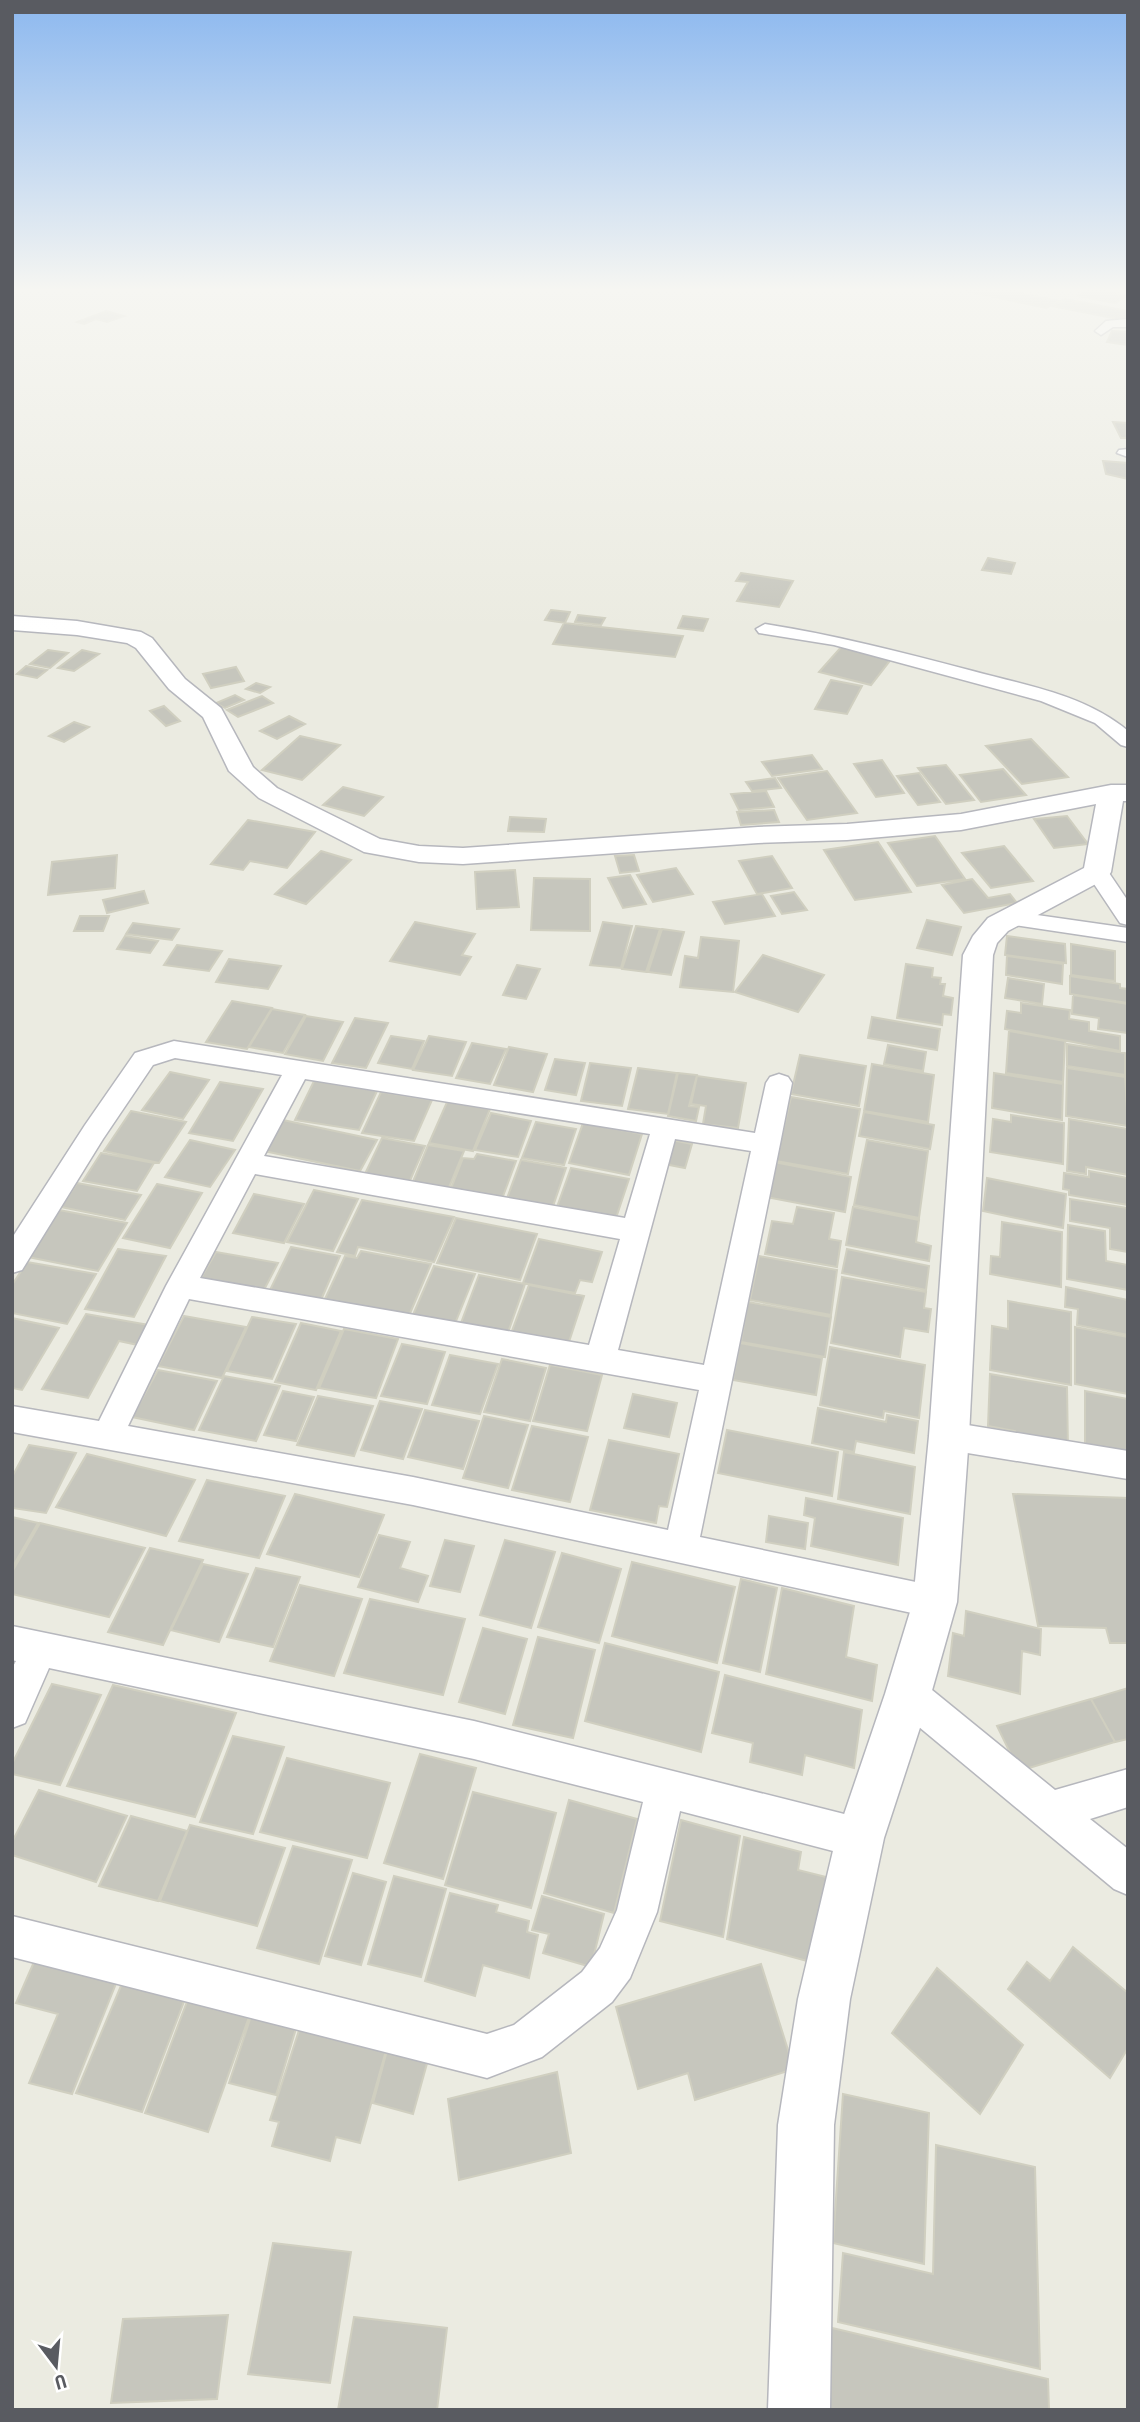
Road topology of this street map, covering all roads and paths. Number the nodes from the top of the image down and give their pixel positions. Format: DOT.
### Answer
graph roads {
  1 [pos="12,623"];
  2 [pos="765,629"];
  3 [pos="1128,741"];
  4 [pos="1119,793"];
  5 [pos="1097,872"];
  6 [pos="1009,918"];
  7 [pos="1128,918"];
  8 [pos="1128,935"];
  9 [pos="298,1068"];
  10 [pos="779,1083"];
  11 [pos="665,1127"];
  12 [pos="767,1144"];
  13 [pos="247,1163"];
  14 [pos="637,1231"];
  15 [pos="12,1262"];
  16 [pos="181,1286"];
  17 [pos="600,1360"];
  18 [pos="717,1380"];
  19 [pos="12,1419"];
  20 [pos="949,1436"];
  21 [pos="107,1437"];
  22 [pos="1128,1465"];
  23 [pos="681,1549"];
  24 [pos="936,1602"];
  25 [pos="25,1647"];
  26 [pos="908,1694"];
  27 [pos="12,1710"];
  28 [pos="666,1788"];
  29 [pos="1128,1788"];
  30 [pos="1050,1811"];
  31 [pos="860,1838"];
  32 [pos="1128,1875"];
  33 [pos="12,1936"];
  34 [pos="799,2410"];
  1 -- 4 [label="street"];
  2 -- 3 [label="street"];
  4 -- 5 [label="street"];
  5 -- 6 [label="street"];
  5 -- 7 [label="street"];
  6 -- 8 [label="street"];
  6 -- 20 [label="street"];
  9 -- 11 [label="street"];
  9 -- 13 [label="street"];
  9 -- 15 [label="street"];
  10 -- 12 [label="street"];
  11 -- 12 [label="street"];
  11 -- 14 [label="street"];
  12 -- 18 [label="street"];
  13 -- 14 [label="street"];
  13 -- 16 [label="street"];
  14 -- 17 [label="street"];
  16 -- 17 [label="street"];
  16 -- 21 [label="street"];
  17 -- 18 [label="street"];
  18 -- 23 [label="street"];
  19 -- 21 [label="street"];
  20 -- 22 [label="street"];
  20 -- 24 [label="street"];
  21 -- 23 [label="street"];
  23 -- 24 [label="street"];
  24 -- 26 [label="street"];
  25 -- 27 [label="street"];
  25 -- 28 [label="street"];
  26 -- 30 [label="street"];
  26 -- 31 [label="street"];
  28 -- 31 [label="street"];
  28 -- 33 [label="street"];
  29 -- 30 [label="street"];
  30 -- 32 [label="street"];
  31 -- 34 [label="street"];
}
